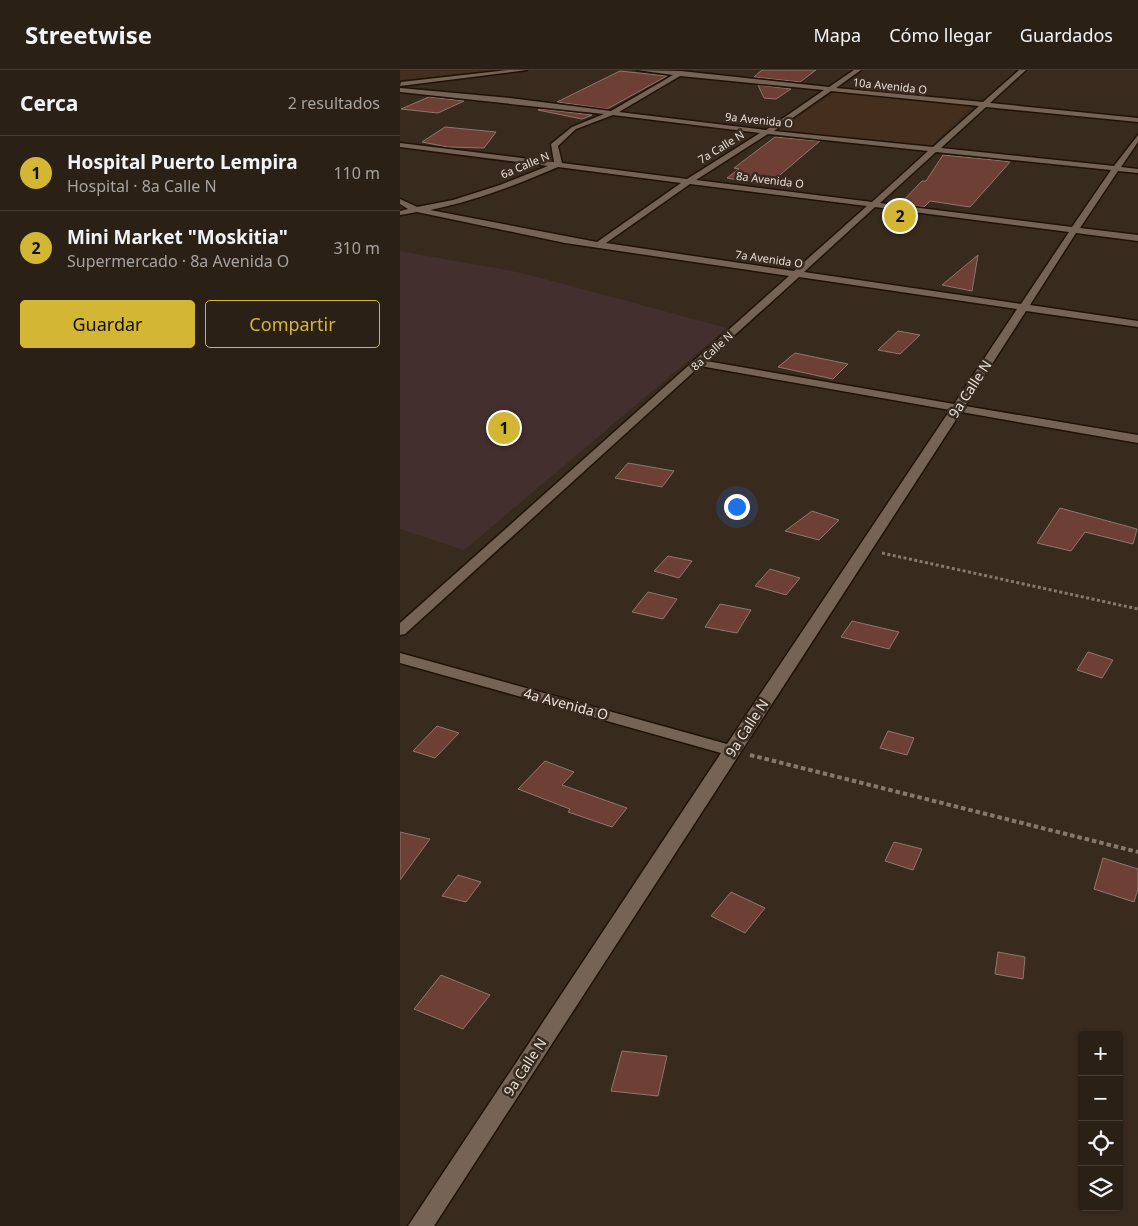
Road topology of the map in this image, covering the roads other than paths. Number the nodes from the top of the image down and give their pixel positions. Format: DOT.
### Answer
graph roads {
  1 [pos="524,70"];
  2 [pos="640,70"];
  3 [pos="687,70"];
  4 [pos="858,70"];
  5 [pos="1022,70"];
  6 [pos="680,74"];
  7 [pos="400,84"];
  8 [pos="400,90"];
  9 [pos="831,90"];
  10 [pos="982,105"];
  11 [pos="610,114"];
  12 [pos="1138,120"];
  13 [pos="767,132"];
  14 [pos="1138,137"];
  15 [pos="400,145"];
  16 [pos="935,149"];
  17 [pos="558,164"];
  18 [pos="1117,168"];
  19 [pos="1138,171"];
  20 [pos="689,181"];
  21 [pos="400,201"];
  22 [pos="875,204"];
  23 [pos="415,210"];
  24 [pos="400,213"];
  25 [pos="1074,230"];
  26 [pos="1138,238"];
  27 [pos="598,245"];
  28 [pos="797,275"];
  29 [pos="1023,308"];
  30 [pos="1138,324"];
  31 [pos="699,363"];
  32 [pos="958,408"];
  33 [pos="1138,439"];
  34 [pos="400,631"];
  35 [pos="400,658"];
  36 [pos="733,750"];
  37 [pos="420,1226"];
  1 -- 7 [label="street"];
  2 -- 6 [label="street, 10a Avenida O"];
  3 -- 6 [label="street, 6a Calle N"];
  4 -- 9 [label="street, 7a Calle N"];
  5 -- 10 [label="street, 8a Calle N"];
  6 -- 9 [label="street, 10a Avenida O"];
  6 -- 11 [label="street, 6a Calle N"];
  8 -- 11 [label="street, 9a Avenida O"];
  9 -- 10 [label="street, 10a Avenida O"];
  9 -- 13 [label="street, 7a Calle N"];
  10 -- 12 [label="street, 10a Avenida O"];
  10 -- 16 [label="street, 8a Calle N"];
  11 -- 13 [label="street, 9a Avenida O"];
  11 -- 17 [label="street, 6a Calle N"];
  13 -- 16 [label="street, 9a Avenida O"];
  13 -- 20 [label="street, 7a Calle N"];
  14 -- 18 [label="street"];
  15 -- 17 [label="street, 8a Avenida O"];
  16 -- 18 [label="street, 9a Avenida O"];
  16 -- 22 [label="street, 8a Calle N"];
  17 -- 20 [label="street, 8a Avenida O"];
  17 -- 23 [label="street, 6a Calle N"];
  18 -- 19 [label="street, 9a Avenida O"];
  18 -- 25 [label="street"];
  20 -- 22 [label="street, 8a Avenida O"];
  20 -- 27 [label="street, 7a Calle N"];
  21 -- 23 [label="street, 7a Avenida O"];
  22 -- 25 [label="street, 8a Avenida O"];
  22 -- 28 [label="street, 8a Calle N"];
  23 -- 24 [label="street, 6a Calle N"];
  23 -- 27 [label="street, 7a Avenida O"];
  25 -- 26 [label="street, 8a Avenida O"];
  25 -- 29 [label="street, 9a Calle N"];
  27 -- 28 [label="street, 7a Avenida O"];
  28 -- 29 [label="street, 7a Avenida O"];
  28 -- 31 [label="street, 8a Calle N"];
  29 -- 30 [label="street, 7a Avenida O"];
  29 -- 32 [label="street, 9a Calle N"];
  31 -- 32 [label="street"];
  31 -- 34 [label="street, 8a Calle N"];
  32 -- 33 [label="street"];
  32 -- 36 [label="street, 9a Calle N"];
  35 -- 36 [label="street, 4a Avenida O"];
  36 -- 37 [label="street, 9a Calle N"];
}
